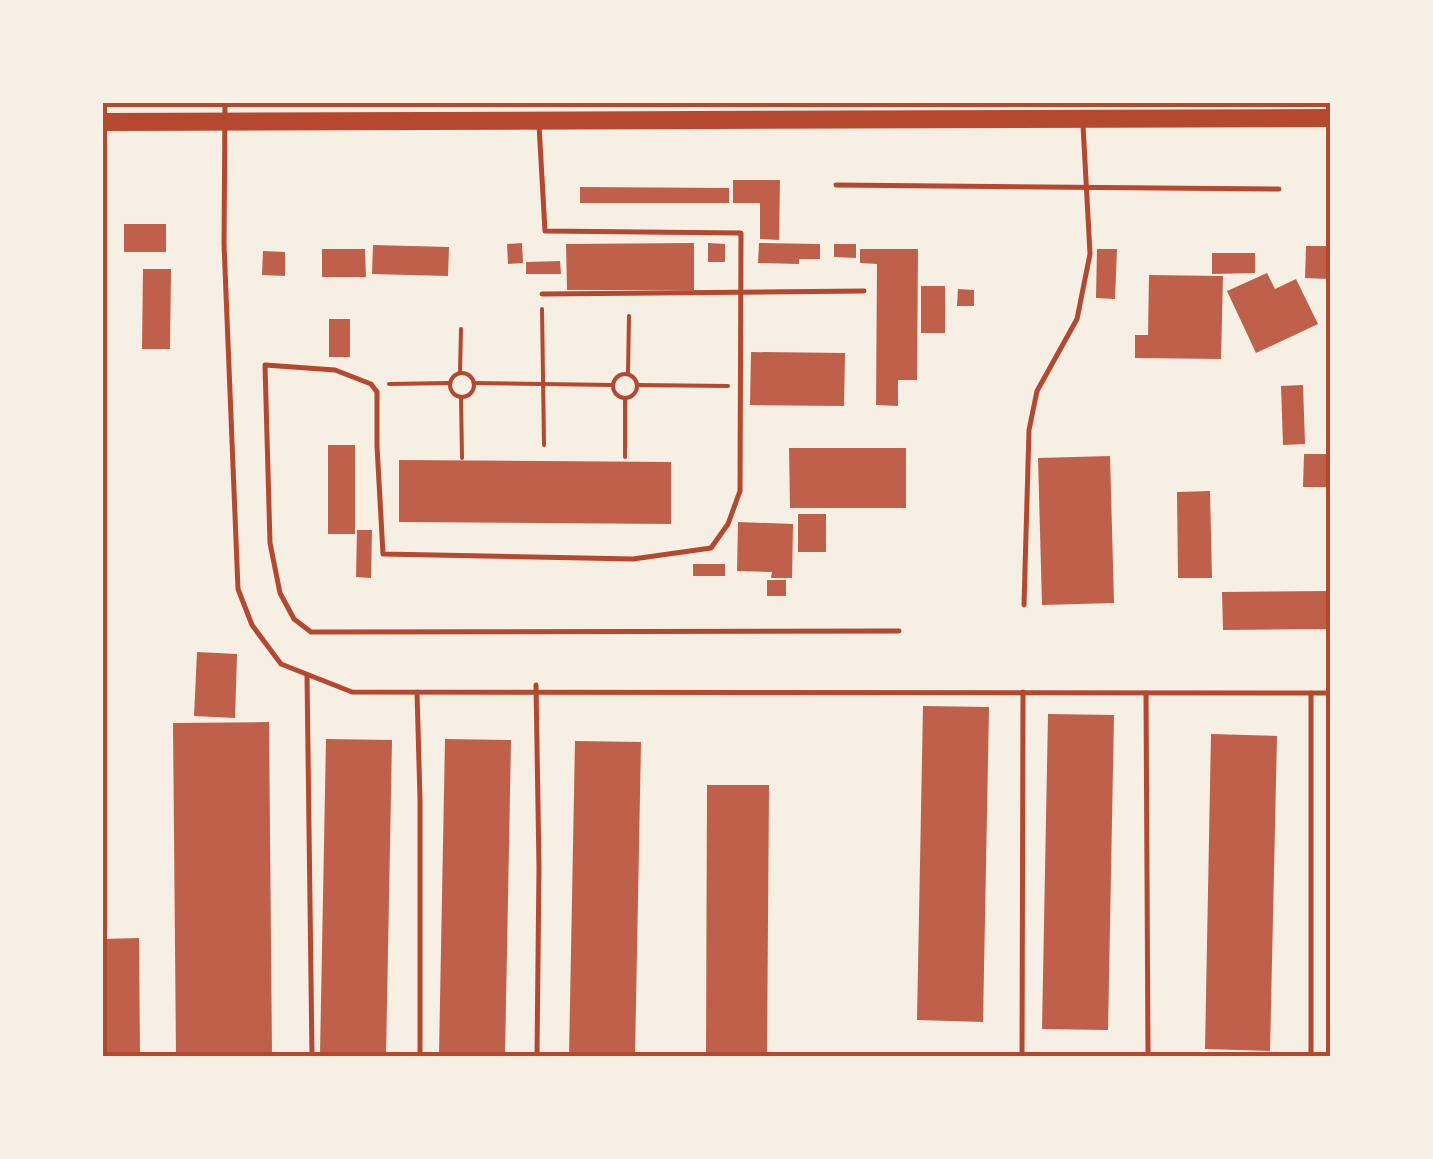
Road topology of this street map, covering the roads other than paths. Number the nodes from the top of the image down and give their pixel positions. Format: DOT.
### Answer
graph roads {
  1 [pos="225,102"];
  2 [pos="1082,111"];
  3 [pos="1330,118"];
  4 [pos="102,122"];
  5 [pos="539,122"];
  6 [pos="226,123"];
  7 [pos="836,185"];
  8 [pos="1086,187"];
  9 [pos="1279,188"];
  10 [pos="741,292"];
  11 [pos="864,292"];
  12 [pos="542,294"];
  13 [pos="1024,604"];
  14 [pos="900,632"];
  15 [pos="308,674"];
  16 [pos="536,688"];
  17 [pos="416,692"];
  18 [pos="1023,692"];
  19 [pos="1146,692"];
  20 [pos="1311,692"];
  21 [pos="1330,692"];
  22 [pos="312,1056"];
  23 [pos="420,1056"];
  24 [pos="537,1056"];
  25 [pos="1022,1056"];
  26 [pos="1148,1056"];
  27 [pos="1310,1056"];
  1 -- 6 [label="lane"];
  2 -- 3 [label="highway"];
  2 -- 5 [label="highway"];
  2 -- 8 [label="lane"];
  4 -- 6 [label="highway"];
  5 -- 6 [label="highway"];
  5 -- 10 [label="lane"];
  6 -- 15 [label="lane"];
  7 -- 8 [label="lane"];
  8 -- 9 [label="lane"];
  8 -- 13 [label="lane"];
  10 -- 11 [label="lane"];
  10 -- 12 [label="lane"];
  10 -- 14 [label="lane"];
  15 -- 17 [label="lane"];
  15 -- 22 [label="lane"];
  16 -- 17 [label="lane"];
  16 -- 18 [label="lane"];
  16 -- 24 [label="lane"];
  17 -- 23 [label="lane"];
  18 -- 19 [label="lane"];
  18 -- 25 [label="lane"];
  19 -- 20 [label="lane"];
  19 -- 26 [label="lane"];
  20 -- 21 [label="lane"];
  20 -- 27 [label="lane"];
}
